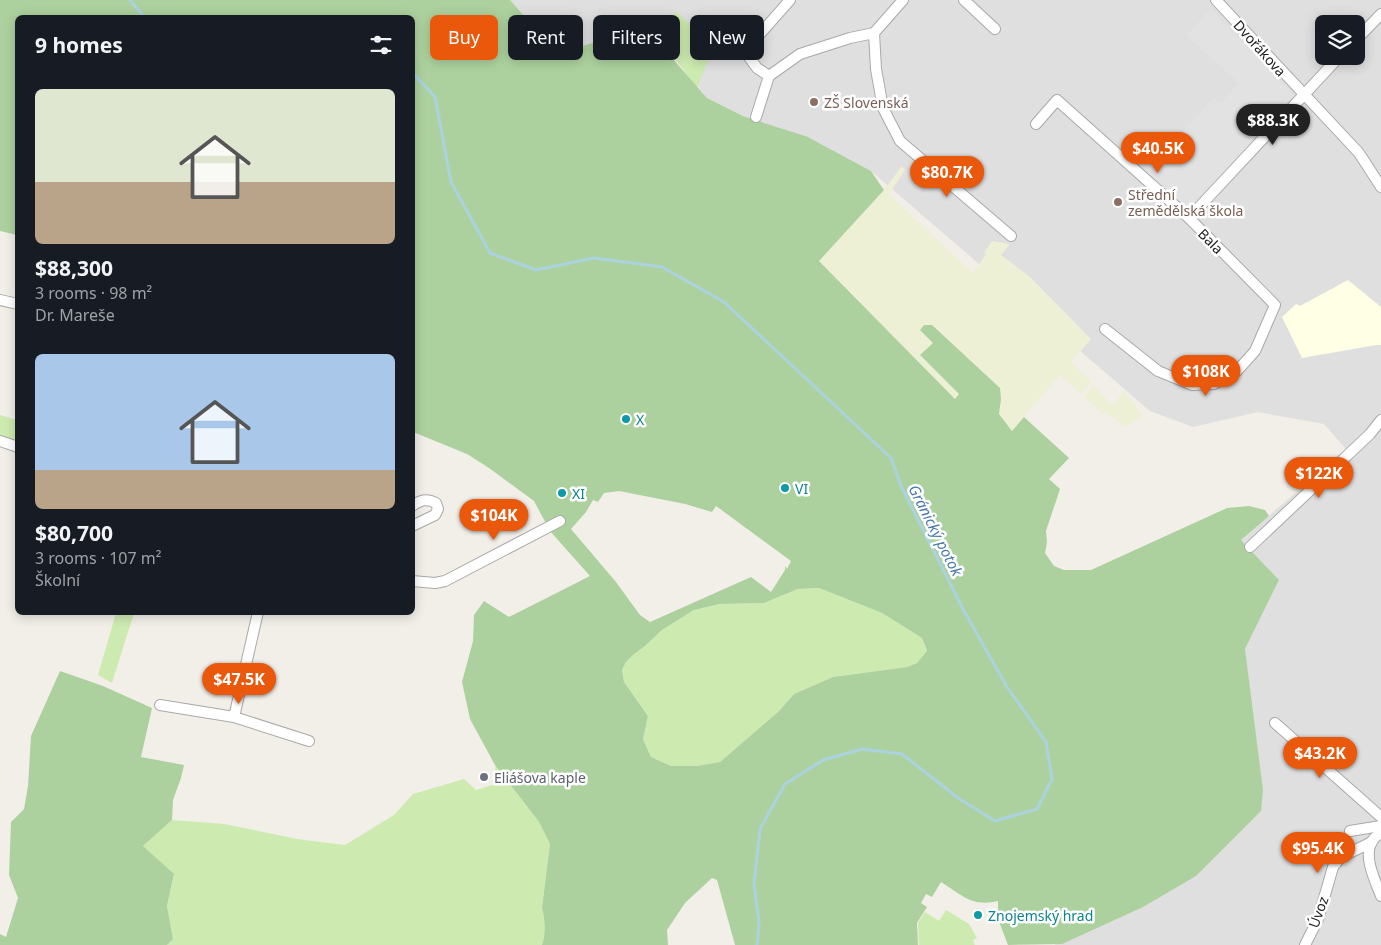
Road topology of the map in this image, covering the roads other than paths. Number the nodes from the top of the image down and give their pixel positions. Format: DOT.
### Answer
graph roads {
  1 [pos="790,0"];
  2 [pos="903,0"];
  3 [pos="964,0"];
  4 [pos="1216,0"];
  5 [pos="1381,14"];
  6 [pos="995,29"];
  7 [pos="1365,31"];
  8 [pos="874,33"];
  9 [pos="1331,65"];
  10 [pos="769,76"];
  11 [pos="1303,95"];
  12 [pos="756,117"];
  13 [pos="1036,124"];
  14 [pos="1381,187"];
  15 [pos="1189,218"];
  16 [pos="1011,236"];
  17 [pos="0,300"];
  18 [pos="15,303"];
  19 [pos="1105,329"];
  20 [pos="1381,420"];
  21 [pos="0,441"];
  22 [pos="15,447"];
  23 [pos="415,504"];
  24 [pos="560,521"];
  25 [pos="415,525"];
  26 [pos="1250,546"];
  27 [pos="415,580"];
  28 [pos="257,615"];
  29 [pos="160,705"];
  30 [pos="234,716"];
  31 [pos="1275,723"];
  32 [pos="309,741"];
  33 [pos="1381,817"];
  34 [pos="1381,826"];
  35 [pos="1350,831"];
  36 [pos="1381,833"];
  37 [pos="1372,842"];
  38 [pos="1381,896"];
  39 [pos="1304,945"];
  1 -- 10 [label="street"];
  2 -- 8 [label="street"];
  3 -- 6 [label="street"];
  4 -- 11 [label="street, Dvořákova"];
  5 -- 7 [label="street"];
  8 -- 10 [label="street"];
  8 -- 16 [label="street"];
  9 -- 11 [label="street"];
  10 -- 12 [label="street"];
  11 -- 14 [label="street, Dvořákova"];
  11 -- 15 [label="street"];
  13 -- 15 [label="street, Bala"];
  15 -- 19 [label="street, Bala"];
  17 -- 18 [label="street"];
  20 -- 26 [label="street"];
  21 -- 22 [label="street"];
  23 -- 25 [label="street"];
  24 -- 27 [label="street"];
  28 -- 30 [label="street"];
  29 -- 30 [label="street"];
  30 -- 32 [label="street"];
  31 -- 33 [label="street"];
  34 -- 35 [label="street"];
  36 -- 37 [label="street, Úvoz"];
  37 -- 38 [label="street"];
  37 -- 39 [label="street, Úvoz"];
}
